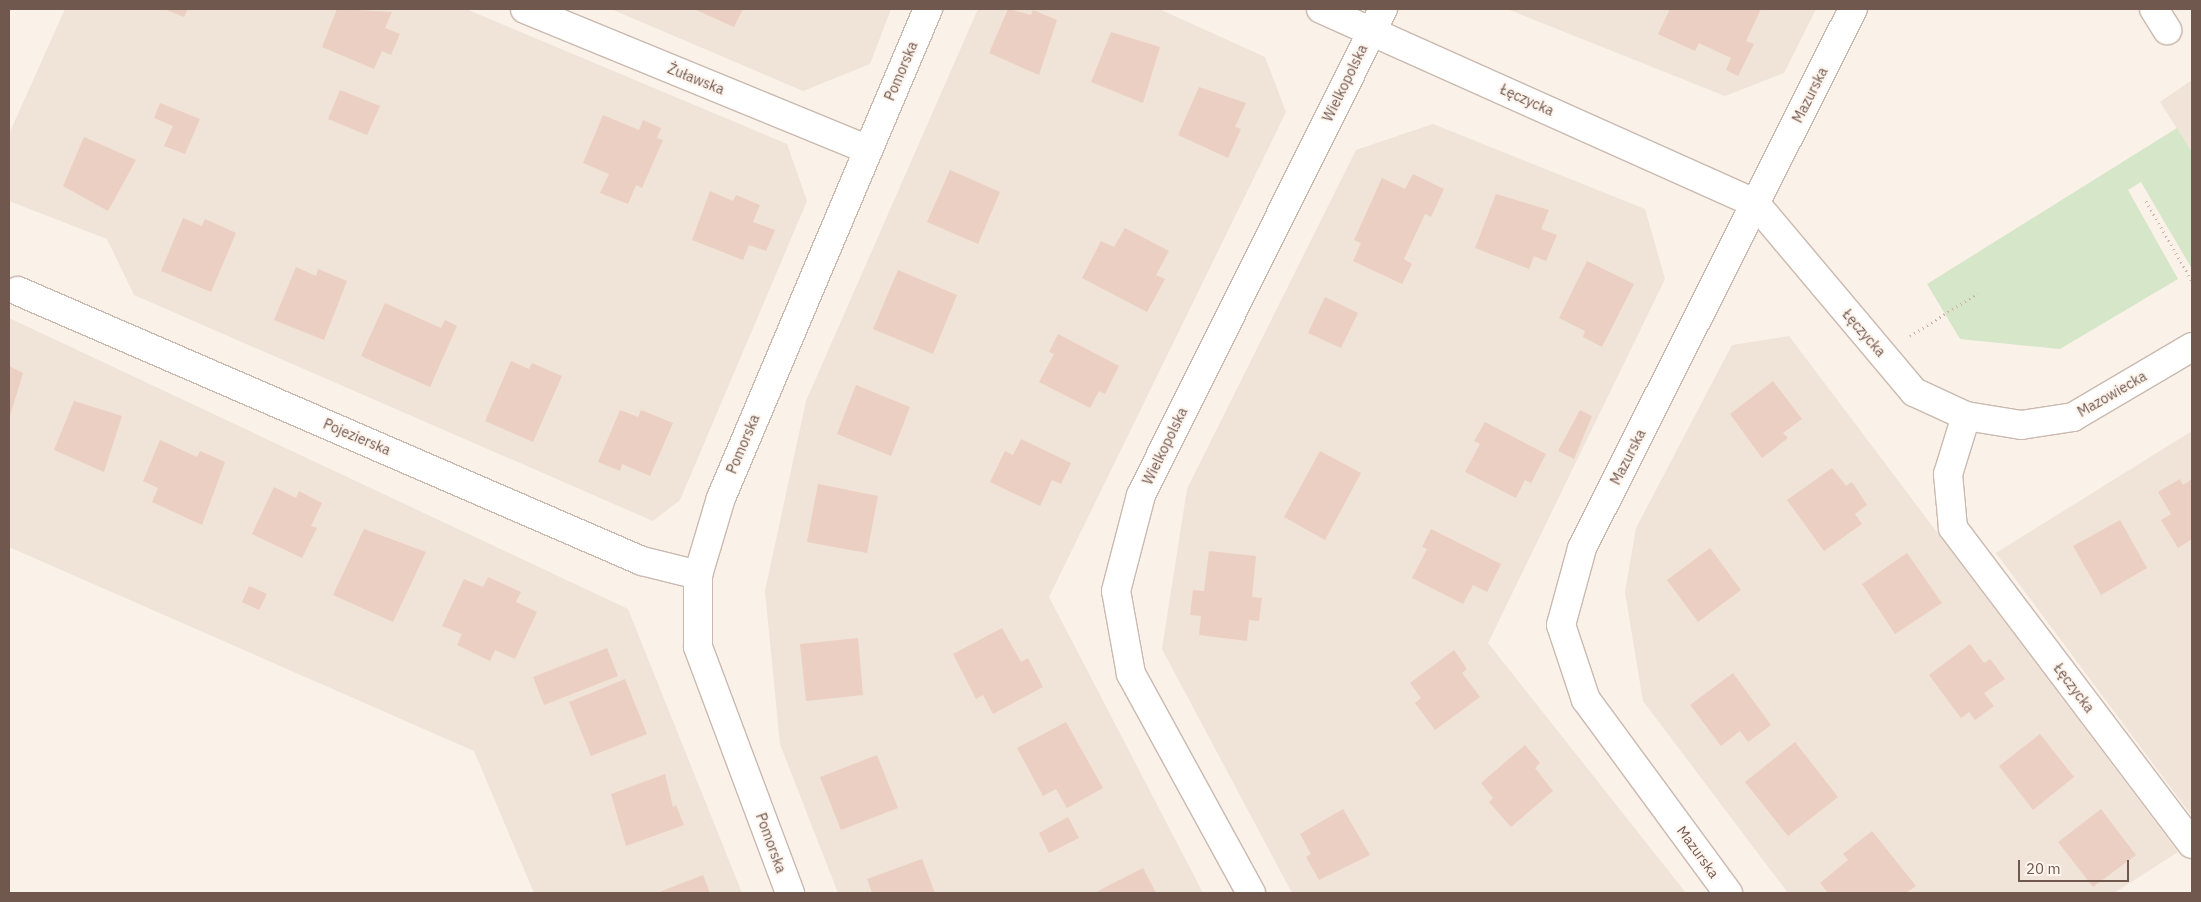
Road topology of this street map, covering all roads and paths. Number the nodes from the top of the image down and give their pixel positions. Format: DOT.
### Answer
graph roads {
  1 [pos="525,9"];
  2 [pos="928,9"];
  3 [pos="1321,9"];
  4 [pos="1853,9"];
  5 [pos="1377,19"];
  6 [pos="868,150"];
  7 [pos="1755,202"];
  8 [pos="2146,202"];
  9 [pos="2192,281"];
  10 [pos="18,291"];
  11 [pos="1978,293"];
  12 [pos="2192,347"];
  13 [pos="1882,354"];
  14 [pos="1966,416"];
  15 [pos="698,575"];
  16 [pos="2192,844"];
  17 [pos="790,893"];
  18 [pos="1251,893"];
  19 [pos="1728,893"];
  1 -- 6 [label="street, Żuławska"];
  2 -- 6 [label="street, Pomorska"];
  3 -- 5 [label="street, Łęczycka"];
  4 -- 7 [label="street, Mazurska"];
  5 -- 7 [label="street, Łęczycka"];
  5 -- 18 [label="street, Wielkopolska"];
  6 -- 15 [label="street, Pomorska"];
  7 -- 13 [label="street, Łęczycka"];
  7 -- 19 [label="street, Mazurska"];
  8 -- 9 [label="path"];
  10 -- 15 [label="street, Pojezierska"];
  11 -- 13 [label="path"];
  12 -- 14 [label="street, Mazowiecka"];
  13 -- 14 [label="street, Łęczycka"];
  14 -- 16 [label="street, Łęczycka"];
  15 -- 17 [label="street, Pomorska"];
}
